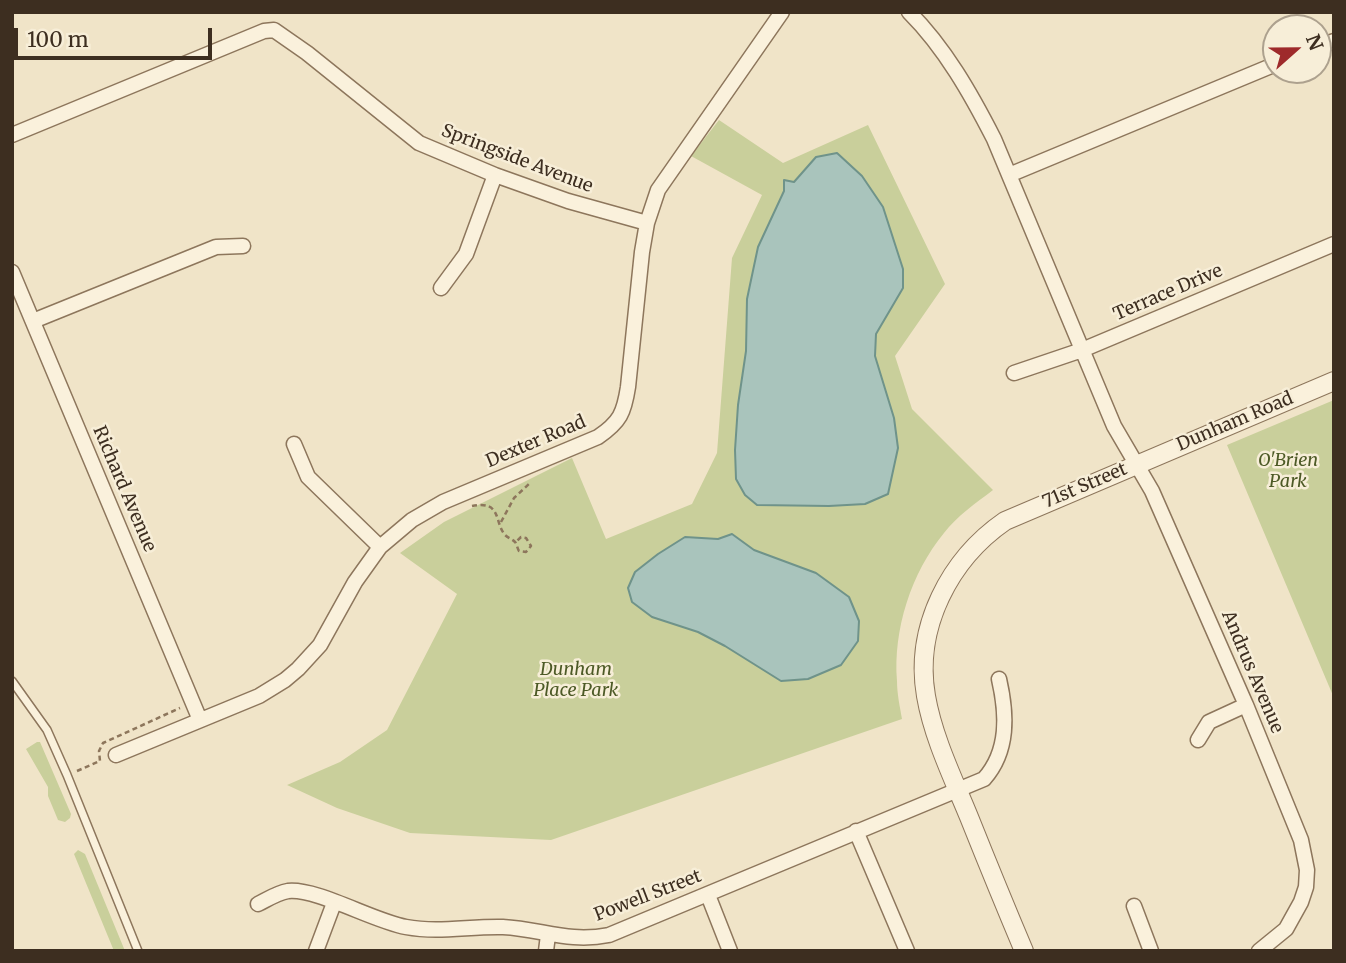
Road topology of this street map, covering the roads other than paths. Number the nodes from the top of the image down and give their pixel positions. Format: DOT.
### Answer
graph roads {
  1 [pos="782,12"];
  2 [pos="915,14"];
  3 [pos="1262,70"];
  4 [pos="12,135"];
  5 [pos="495,175"];
  6 [pos="1009,175"];
  7 [pos="647,223"];
  8 [pos="1334,244"];
  9 [pos="243,246"];
  10 [pos="12,272"];
  11 [pos="441,288"];
  12 [pos="33,321"];
  13 [pos="1082,349"];
  14 [pos="1014,373"];
  15 [pos="1334,380"];
  16 [pos="293,444"];
  17 [pos="1136,464"];
  18 [pos="380,547"];
  19 [pos="999,679"];
  20 [pos="12,681"];
  21 [pos="1246,705"];
  22 [pos="200,720"];
  23 [pos="1198,740"];
  24 [pos="116,755"];
  25 [pos="958,792"];
  26 [pos="856,831"];
  27 [pos="708,895"];
  28 [pos="334,903"];
  29 [pos="258,904"];
  30 [pos="1133,905"];
  31 [pos="548,935"];
  32 [pos="138,951"];
  33 [pos="316,951"];
  34 [pos="546,951"];
  35 [pos="730,951"];
  36 [pos="907,951"];
  37 [pos="1024,951"];
  38 [pos="1151,951"];
  39 [pos="1259,951"];
  1 -- 7 [label="street, Dexter Road"];
  2 -- 6 [label="street, 71st Street"];
  3 -- 6 [label="street"];
  4 -- 5 [label="street, Springside Avenue"];
  5 -- 7 [label="street, Springside Avenue"];
  5 -- 11 [label="street"];
  6 -- 13 [label="street, 71st Street"];
  7 -- 18 [label="street, Dexter Road"];
  8 -- 13 [label="street, Terrace Drive"];
  9 -- 12 [label="street"];
  10 -- 12 [label="street, Richard Avenue"];
  12 -- 22 [label="street, Richard Avenue"];
  13 -- 14 [label="street, Terrace Drive"];
  13 -- 17 [label="street, 71st Street"];
  15 -- 17 [label="street, Dunham Road"];
  16 -- 18 [label="street"];
  17 -- 21 [label="street, Andrus Avenue"];
  17 -- 25 [label="street, 71st Street"];
  18 -- 22 [label="street, Dexter Road"];
  19 -- 25 [label="street, Powell Street"];
  20 -- 32 [label="lane"];
  21 -- 23 [label="street"];
  21 -- 39 [label="street, Andrus Avenue"];
  22 -- 24 [label="street, Dexter Road"];
  25 -- 26 [label="street, Powell Street"];
  25 -- 37 [label="street, 71st Street"];
  26 -- 27 [label="street, Powell Street"];
  26 -- 36 [label="street"];
  27 -- 31 [label="street, Powell Street"];
  27 -- 35 [label="street"];
  28 -- 29 [label="street, Powell Street"];
  28 -- 31 [label="street, Powell Street"];
  28 -- 33 [label="street"];
  30 -- 38 [label="street"];
  31 -- 34 [label="street"];
}
